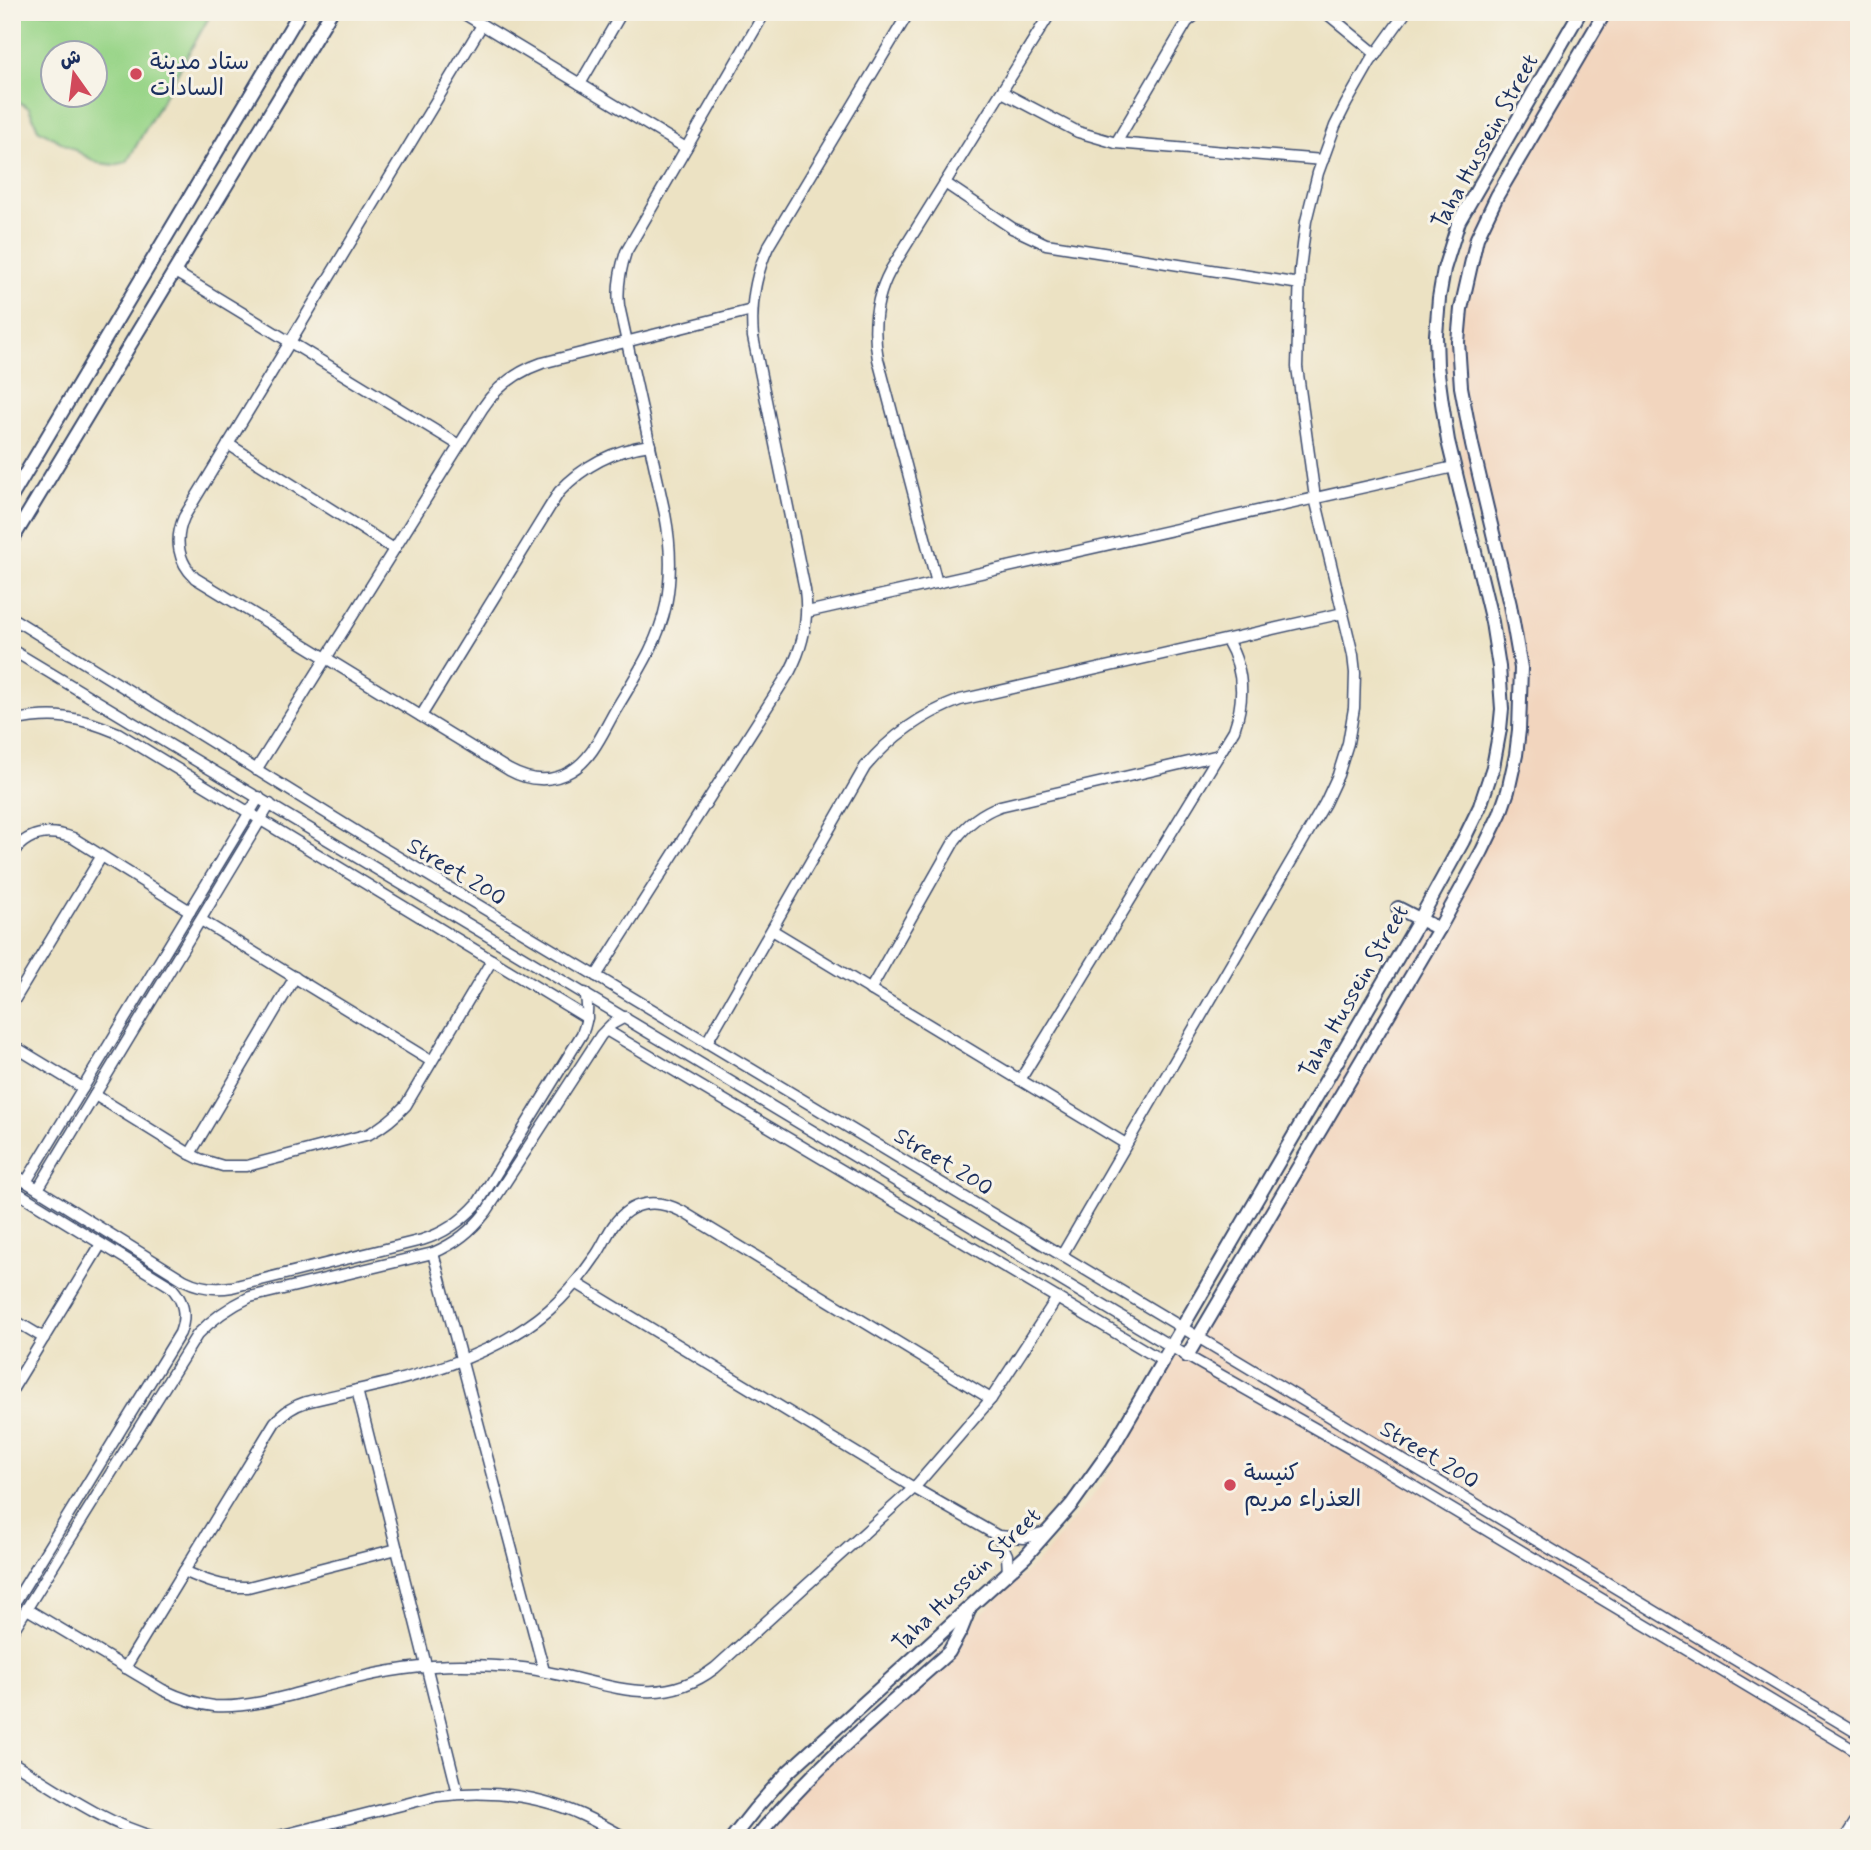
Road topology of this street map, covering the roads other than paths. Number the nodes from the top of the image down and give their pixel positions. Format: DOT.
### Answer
graph roads {
  1 [pos="300,12"];
  2 [pos="331,12"];
  3 [pos="461,12"];
  4 [pos="622,12"];
  5 [pos="765,12"];
  6 [pos="909,12"];
  7 [pos="1051,12"];
  8 [pos="1199,12"];
  9 [pos="1325,12"];
  10 [pos="1406,12"];
  11 [pos="1580,12"];
  12 [pos="1605,12"];
  13 [pos="482,25"];
  14 [pos="1376,54"];
  15 [pos="580,84"];
  16 [pos="1002,92"];
  17 [pos="1116,143"];
  18 [pos="686,148"];
  19 [pos="1323,160"];
  20 [pos="945,183"];
  21 [pos="175,272"];
  22 [pos="1300,284"];
  23 [pos="752,310"];
  24 [pos="290,342"];
  25 [pos="626,342"];
  26 [pos="228,444"];
  27 [pos="459,445"];
  28 [pos="650,445"];
  29 [pos="1454,467"];
  30 [pos="12,496"];
  31 [pos="1315,498"];
  32 [pos="12,540"];
  33 [pos="394,549"];
  34 [pos="937,583"];
  35 [pos="807,612"];
  36 [pos="1343,614"];
  37 [pos="12,618"];
  38 [pos="1227,640"];
  39 [pos="12,650"];
  40 [pos="326,658"];
  41 [pos="421,716"];
  42 [pos="12,721"];
  43 [pos="1219,755"];
  44 [pos="256,770"];
  45 [pos="258,797"];
  46 [pos="270,804"];
  47 [pos="250,813"];
  48 [pos="262,820"];
  49 [pos="12,854"];
  50 [pos="101,857"];
  51 [pos="1398,908"];
  52 [pos="190,911"];
  53 [pos="1420,919"];
  54 [pos="201,920"];
  55 [pos="1439,929"];
  56 [pos="772,930"];
  57 [pos="492,960"];
  58 [pos="596,976"];
  59 [pos="295,977"];
  60 [pos="870,990"];
  61 [pos="585,993"];
  62 [pos="12,1004"];
  63 [pos="625,1017"];
  64 [pos="587,1018"];
  65 [pos="606,1030"];
  66 [pos="707,1042"];
  67 [pos="12,1045"];
  68 [pos="431,1061"];
  69 [pos="1020,1080"];
  70 [pos="83,1088"];
  71 [pos="95,1095"];
  72 [pos="1126,1144"];
  73 [pos="190,1154"];
  74 [pos="12,1174"];
  75 [pos="26,1182"];
  76 [pos="12,1189"];
  77 [pos="38,1189"];
  78 [pos="101,1244"];
  79 [pos="433,1253"];
  80 [pos="1062,1255"];
  81 [pos="576,1283"];
  82 [pos="1057,1298"];
  83 [pos="12,1318"];
  84 [pos="1182,1328"];
  85 [pos="1198,1337"];
  86 [pos="44,1338"];
  87 [pos="1172,1346"];
  88 [pos="1187,1356"];
  89 [pos="461,1360"];
  90 [pos="1163,1361"];
  91 [pos="12,1390"];
  92 [pos="357,1390"];
  93 [pos="991,1399"];
  94 [pos="914,1488"];
  95 [pos="1050,1531"];
  96 [pos="998,1536"];
  97 [pos="397,1549"];
  98 [pos="184,1572"];
  99 [pos="1008,1574"];
  100 [pos="13,1603"];
  101 [pos="970,1608"];
  102 [pos="27,1609"];
  103 [pos="12,1632"];
  104 [pos="426,1666"];
  105 [pos="125,1668"];
  106 [pos="544,1671"];
  107 [pos="1859,1734"];
  108 [pos="1859,1753"];
  109 [pos="12,1762"];
  110 [pos="458,1793"];
  111 [pos="1859,1816"];
  112 [pos="158,1838"];
  113 [pos="271,1838"];
  114 [pos="626,1838"];
  115 [pos="732,1838"];
  116 [pos="757,1838"];
  117 [pos="1844,1838"];
  1 -- 30 [label="main road"];
  2 -- 21 [label="main road"];
  3 -- 13 [label="street"];
  4 -- 15 [label="street"];
  5 -- 18 [label="street"];
  6 -- 23 [label="street"];
  7 -- 16 [label="street"];
  8 -- 17 [label="street"];
  9 -- 14 [label="street"];
  10 -- 14 [label="street"];
  11 -- 29 [label="main road, Taha Hussein Street"];
  12 -- 55 [label="main road, Taha Hussein Street"];
  13 -- 15 [label="street"];
  13 -- 24 [label="street"];
  14 -- 19 [label="street"];
  15 -- 18 [label="street"];
  16 -- 17 [label="street"];
  16 -- 20 [label="street"];
  17 -- 19 [label="street"];
  18 -- 25 [label="street"];
  19 -- 22 [label="street"];
  20 -- 22 [label="street"];
  20 -- 34 [label="street"];
  21 -- 24 [label="street"];
  21 -- 32 [label="main road"];
  22 -- 31 [label="street"];
  23 -- 25 [label="street"];
  23 -- 35 [label="street"];
  24 -- 26 [label="street"];
  24 -- 27 [label="street"];
  25 -- 27 [label="street"];
  25 -- 28 [label="street"];
  26 -- 33 [label="street"];
  26 -- 40 [label="street"];
  27 -- 33 [label="street"];
  28 -- 41 [label="street"];
  28 -- 41 [label="street"];
  29 -- 31 [label="street"];
  29 -- 53 [label="main road, Taha Hussein Street"];
  31 -- 34 [label="street"];
  31 -- 36 [label="street"];
  33 -- 40 [label="street"];
  34 -- 35 [label="street"];
  35 -- 58 [label="street"];
  36 -- 38 [label="street"];
  36 -- 72 [label="street"];
  37 -- 44 [label="street, Street 200"];
  38 -- 43 [label="street"];
  38 -- 56 [label="street"];
  39 -- 45 [label="street, Street 200"];
  40 -- 41 [label="street"];
  40 -- 44 [label="street"];
  42 -- 47 [label="street"];
  43 -- 60 [label="street"];
  43 -- 69 [label="street"];
  44 -- 58 [label="street, Street 200"];
  45 -- 46 [label="street, Street 200"];
  45 -- 47 [label="street"];
  46 -- 48 [label="street"];
  46 -- 61 [label="street, Street 200"];
  47 -- 48 [label="street"];
  47 -- 52 [label="street"];
  48 -- 54 [label="street"];
  48 -- 57 [label="street"];
  49 -- 50 [label="street"];
  50 -- 52 [label="street"];
  50 -- 62 [label="street"];
  51 -- 53 [label="main road"];
  52 -- 70 [label="street"];
  53 -- 55 [label="main road"];
  53 -- 84 [label="main road, Taha Hussein Street"];
  54 -- 59 [label="street"];
  54 -- 71 [label="street"];
  55 -- 85 [label="main road, Taha Hussein Street"];
  56 -- 60 [label="street"];
  56 -- 66 [label="street"];
  57 -- 64 [label="street"];
  57 -- 68 [label="street"];
  58 -- 66 [label="street, Street 200"];
  59 -- 68 [label="street"];
  59 -- 73 [label="street"];
  60 -- 69 [label="street"];
  61 -- 63 [label="street, Street 200"];
  61 -- 64 [label="street"];
  63 -- 65 [label="street"];
  63 -- 87 [label="street, Street 200"];
  64 -- 77 [label="street"];
  65 -- 79 [label="street"];
  65 -- 82 [label="street"];
  66 -- 80 [label="street, Street 200"];
  67 -- 70 [label="street"];
  68 -- 73 [label="street"];
  69 -- 72 [label="street"];
  70 -- 75 [label="street"];
  71 -- 73 [label="street"];
  71 -- 77 [label="street"];
  72 -- 80 [label="street"];
  74 -- 75 [label="street"];
  75 -- 77 [label="street"];
  76 -- 78 [label="street"];
  78 -- 86 [label="street"];
  78 -- 100 [label="street"];
  79 -- 89 [label="street"];
  79 -- 102 [label="street"];
  80 -- 84 [label="street, Street 200"];
  81 -- 89 [label="street"];
  81 -- 93 [label="street"];
  81 -- 94 [label="street"];
  82 -- 90 [label="street"];
  82 -- 93 [label="street"];
  83 -- 86 [label="street"];
  84 -- 85 [label="street, Street 200"];
  84 -- 87 [label="main road, Taha Hussein Street"];
  85 -- 88 [label="main road, Taha Hussein Street"];
  85 -- 107 [label="street, Street 200"];
  86 -- 91 [label="street"];
  87 -- 88 [label="street, Street 200"];
  87 -- 90 [label="main road, Taha Hussein Street"];
  88 -- 108 [label="street, Street 200"];
  89 -- 92 [label="street"];
  89 -- 106 [label="street"];
  90 -- 95 [label="main road, Taha Hussein Street"];
  92 -- 97 [label="street"];
  92 -- 98 [label="street"];
  93 -- 94 [label="street"];
  94 -- 96 [label="street"];
  94 -- 106 [label="street"];
  95 -- 96 [label="street"];
  95 -- 99 [label="main road, Taha Hussein Street"];
  96 -- 99 [label="street"];
  97 -- 98 [label="street"];
  97 -- 104 [label="street"];
  98 -- 105 [label="street"];
  99 -- 101 [label="main road, Taha Hussein Street"];
  101 -- 115 [label="main road, Taha Hussein Street"];
  101 -- 116 [label="main road, Taha Hussein Street"];
  102 -- 103 [label="street"];
  102 -- 105 [label="street"];
  104 -- 105 [label="street"];
  104 -- 106 [label="street"];
  104 -- 110 [label="street"];
  109 -- 112 [label="street"];
  110 -- 113 [label="street"];
  110 -- 114 [label="street"];
  111 -- 117 [label="street"];
}
